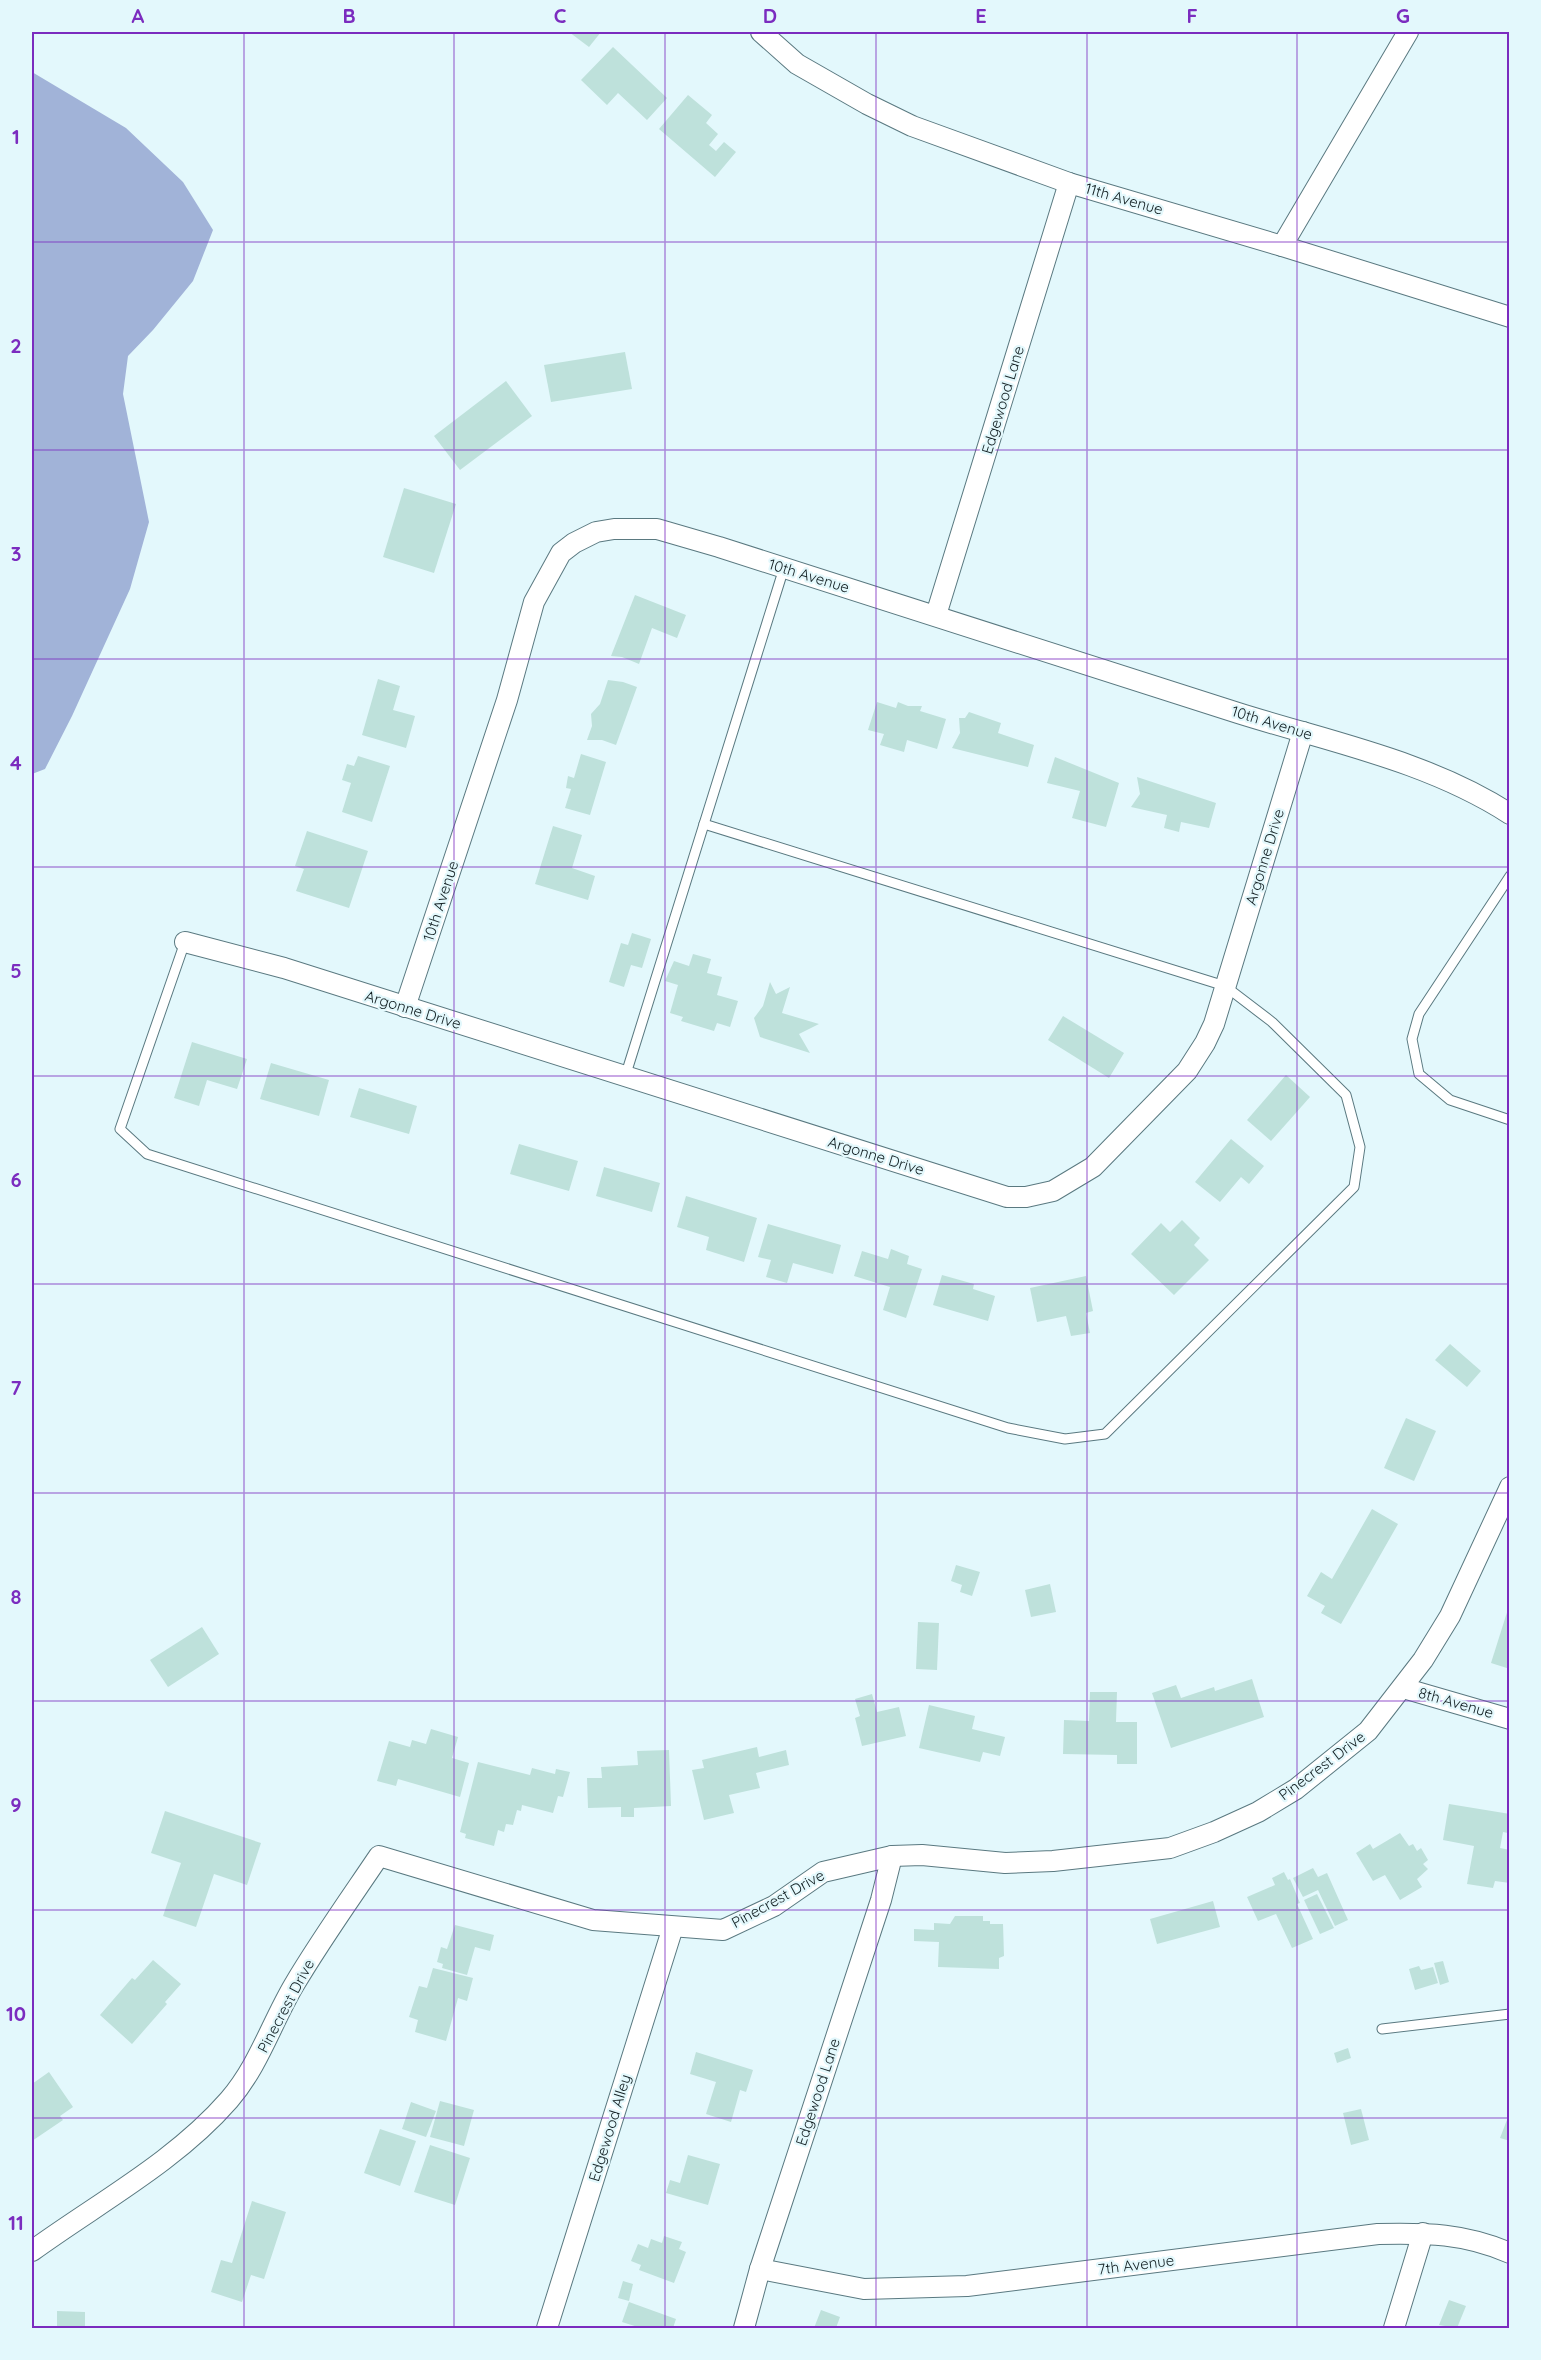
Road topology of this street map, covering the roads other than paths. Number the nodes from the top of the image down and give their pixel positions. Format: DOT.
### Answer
graph roads {
  1 [pos="761,32"];
  2 [pos="1408,32"];
  3 [pos="1069,183"];
  4 [pos="1282,246"];
  5 [pos="1509,317"];
  6 [pos="784,568"];
  7 [pos="936,615"];
  8 [pos="1303,732"];
  9 [pos="1509,814"];
  10 [pos="704,824"];
  11 [pos="1509,876"];
  12 [pos="185,942"];
  13 [pos="1225,986"];
  14 [pos="405,1007"];
  15 [pos="625,1077"];
  16 [pos="1509,1120"];
  17 [pos="1509,1487"];
  18 [pos="1403,1688"];
  19 [pos="1509,1719"];
  20 [pos="892,1856"];
  21 [pos="672,1927"];
  22 [pos="1509,2014"];
  23 [pos="1382,2029"];
  24 [pos="1423,2233"];
  25 [pos="32,2251"];
  26 [pos="1509,2253"];
  27 [pos="760,2268"];
  28 [pos="547,2328"];
  29 [pos="744,2328"];
  30 [pos="1394,2328"];
  1 -- 3 [label="street, 11th Avenue"];
  2 -- 4 [label="street"];
  3 -- 4 [label="street, 11th Avenue"];
  3 -- 7 [label="street, Edgewood Lane"];
  4 -- 5 [label="street, 11th Avenue"];
  6 -- 7 [label="street, 10th Avenue"];
  6 -- 10 [label="lane"];
  6 -- 14 [label="street, 10th Avenue"];
  7 -- 8 [label="street, 10th Avenue"];
  8 -- 9 [label="street, 10th Avenue"];
  8 -- 13 [label="street, Argonne Drive"];
  10 -- 13 [label="lane"];
  10 -- 15 [label="lane"];
  11 -- 16 [label="lane"];
  12 -- 13 [label="lane"];
  12 -- 14 [label="street, Argonne Drive"];
  13 -- 15 [label="street, Argonne Drive"];
  14 -- 15 [label="street, Argonne Drive"];
  17 -- 18 [label="street, Pinecrest Drive"];
  18 -- 19 [label="street, 8th Avenue"];
  18 -- 20 [label="street, Pinecrest Drive"];
  20 -- 21 [label="street, Pinecrest Drive"];
  20 -- 27 [label="street, Edgewood Lane"];
  21 -- 25 [label="street, Pinecrest Drive"];
  21 -- 28 [label="street, Edgewood Alley"];
  22 -- 23 [label="lane"];
  24 -- 26 [label="street, 7th Avenue"];
  24 -- 27 [label="street, 7th Avenue"];
  24 -- 30 [label="street"];
  27 -- 29 [label="street, Edgewood Lane"];
}
